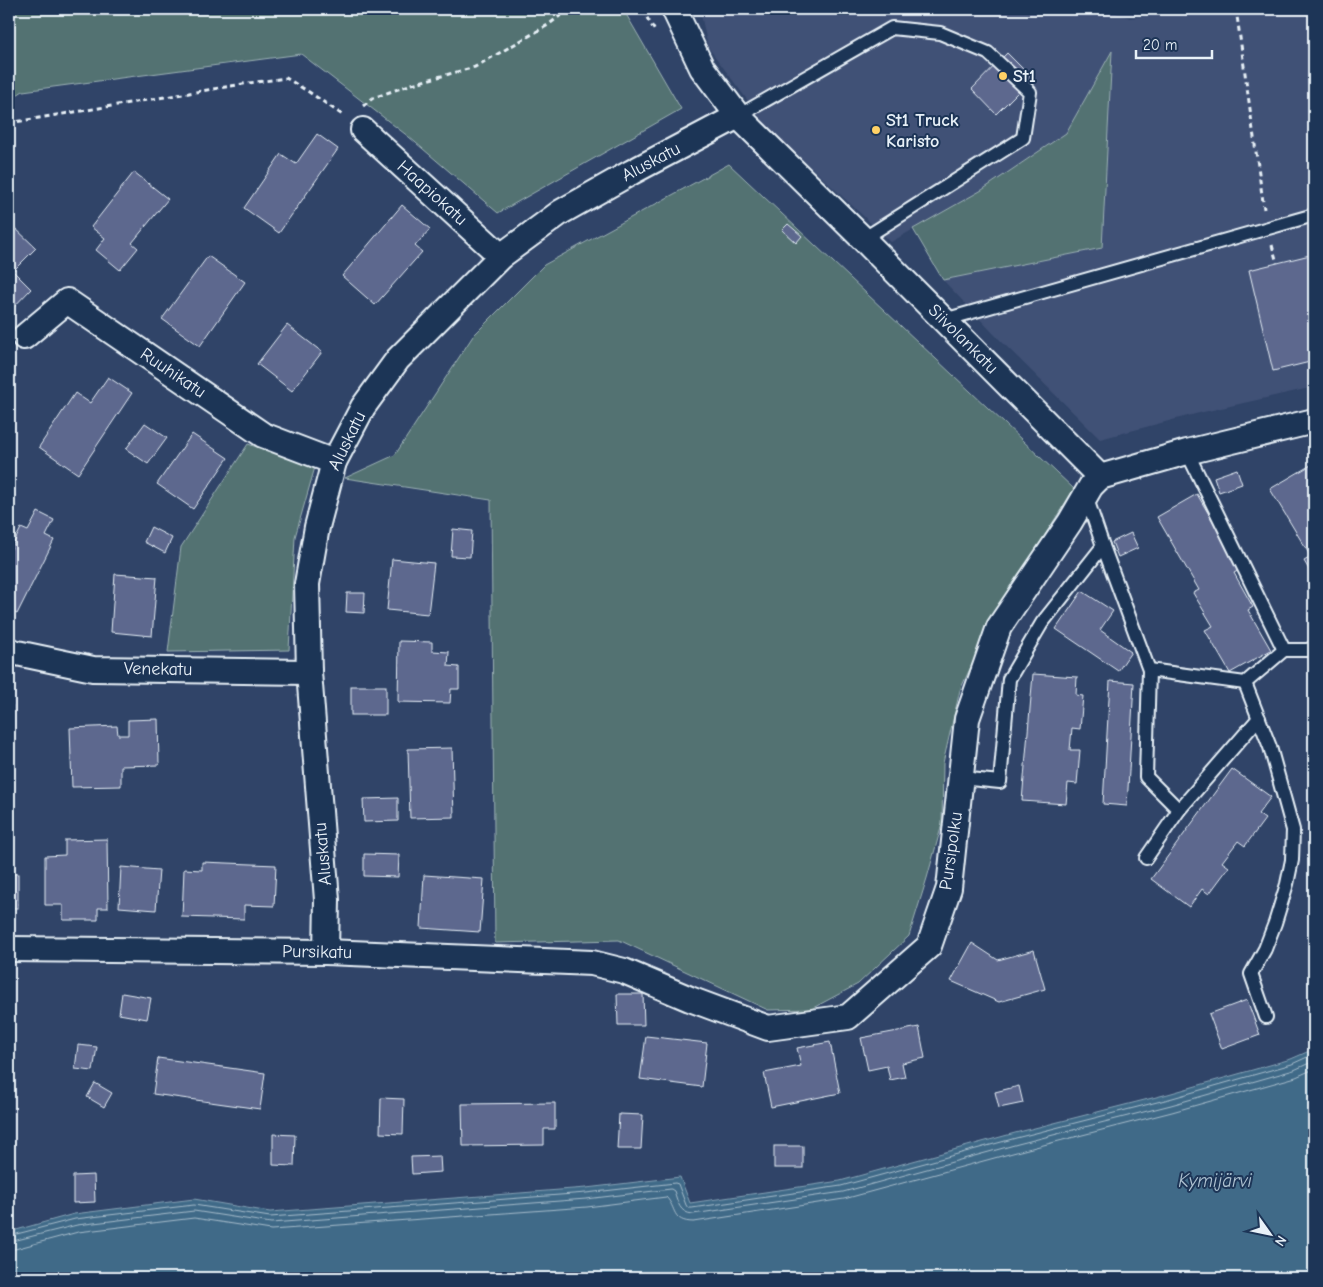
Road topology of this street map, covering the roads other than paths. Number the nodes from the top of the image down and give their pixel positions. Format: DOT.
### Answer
graph roads {
  1 [pos="674,9"];
  2 [pos="688,9"];
  3 [pos="686,32"];
  4 [pos="738,116"];
  5 [pos="354,124"];
  6 [pos="1314,215"];
  7 [pos="863,239"];
  8 [pos="501,256"];
  9 [pos="944,320"];
  10 [pos="24,337"];
  11 [pos="1314,423"];
  12 [pos="1187,452"];
  13 [pos="334,462"];
  14 [pos="1100,477"];
  15 [pos="1086,496"];
  16 [pos="1103,546"];
  17 [pos="1314,648"];
  18 [pos="9,650"];
  19 [pos="1284,650"];
  20 [pos="1149,670"];
  21 [pos="309,672"];
  22 [pos="1245,683"];
  23 [pos="1259,718"];
  24 [pos="960,778"];
  25 [pos="1180,810"];
  26 [pos="1146,858"];
  27 [pos="9,949"];
  28 [pos="326,952"];
  29 [pos="624,971"];
  30 [pos="1266,1017"];
  1 -- 3 [label="street, Siivolankatu"];
  2 -- 3 [label="street, Siivolankatu"];
  3 -- 4 [label="street, Siivolankatu"];
  4 -- 7 [label="street, Siivolankatu"];
  4 -- 7 [label="lane"];
  4 -- 8 [label="street, Aluskatu"];
  5 -- 8 [label="street, Haapiokatu"];
  6 -- 9 [label="lane"];
  7 -- 9 [label="street, Siivolankatu"];
  8 -- 13 [label="street, Aluskatu"];
  9 -- 14 [label="street, Siivolankatu"];
  10 -- 13 [label="street, Ruuhikatu"];
  11 -- 12 [label="street"];
  12 -- 14 [label="street"];
  12 -- 19 [label="lane"];
  13 -- 21 [label="street, Aluskatu"];
  14 -- 15 [label="street, Pursipolku"];
  15 -- 16 [label="lane"];
  15 -- 24 [label="street, Pursipolku"];
  16 -- 20 [label="lane"];
  16 -- 24 [label="lane"];
  17 -- 19 [label="lane"];
  18 -- 21 [label="street, Venekatu"];
  19 -- 22 [label="lane"];
  20 -- 22 [label="lane"];
  20 -- 25 [label="lane"];
  21 -- 28 [label="street, Aluskatu"];
  22 -- 23 [label="lane"];
  23 -- 25 [label="lane"];
  23 -- 30 [label="lane"];
  24 -- 29 [label="street, Pursipolku"];
  25 -- 26 [label="lane"];
  27 -- 28 [label="street, Pursikatu"];
  28 -- 29 [label="street, Pursikatu"];
}
